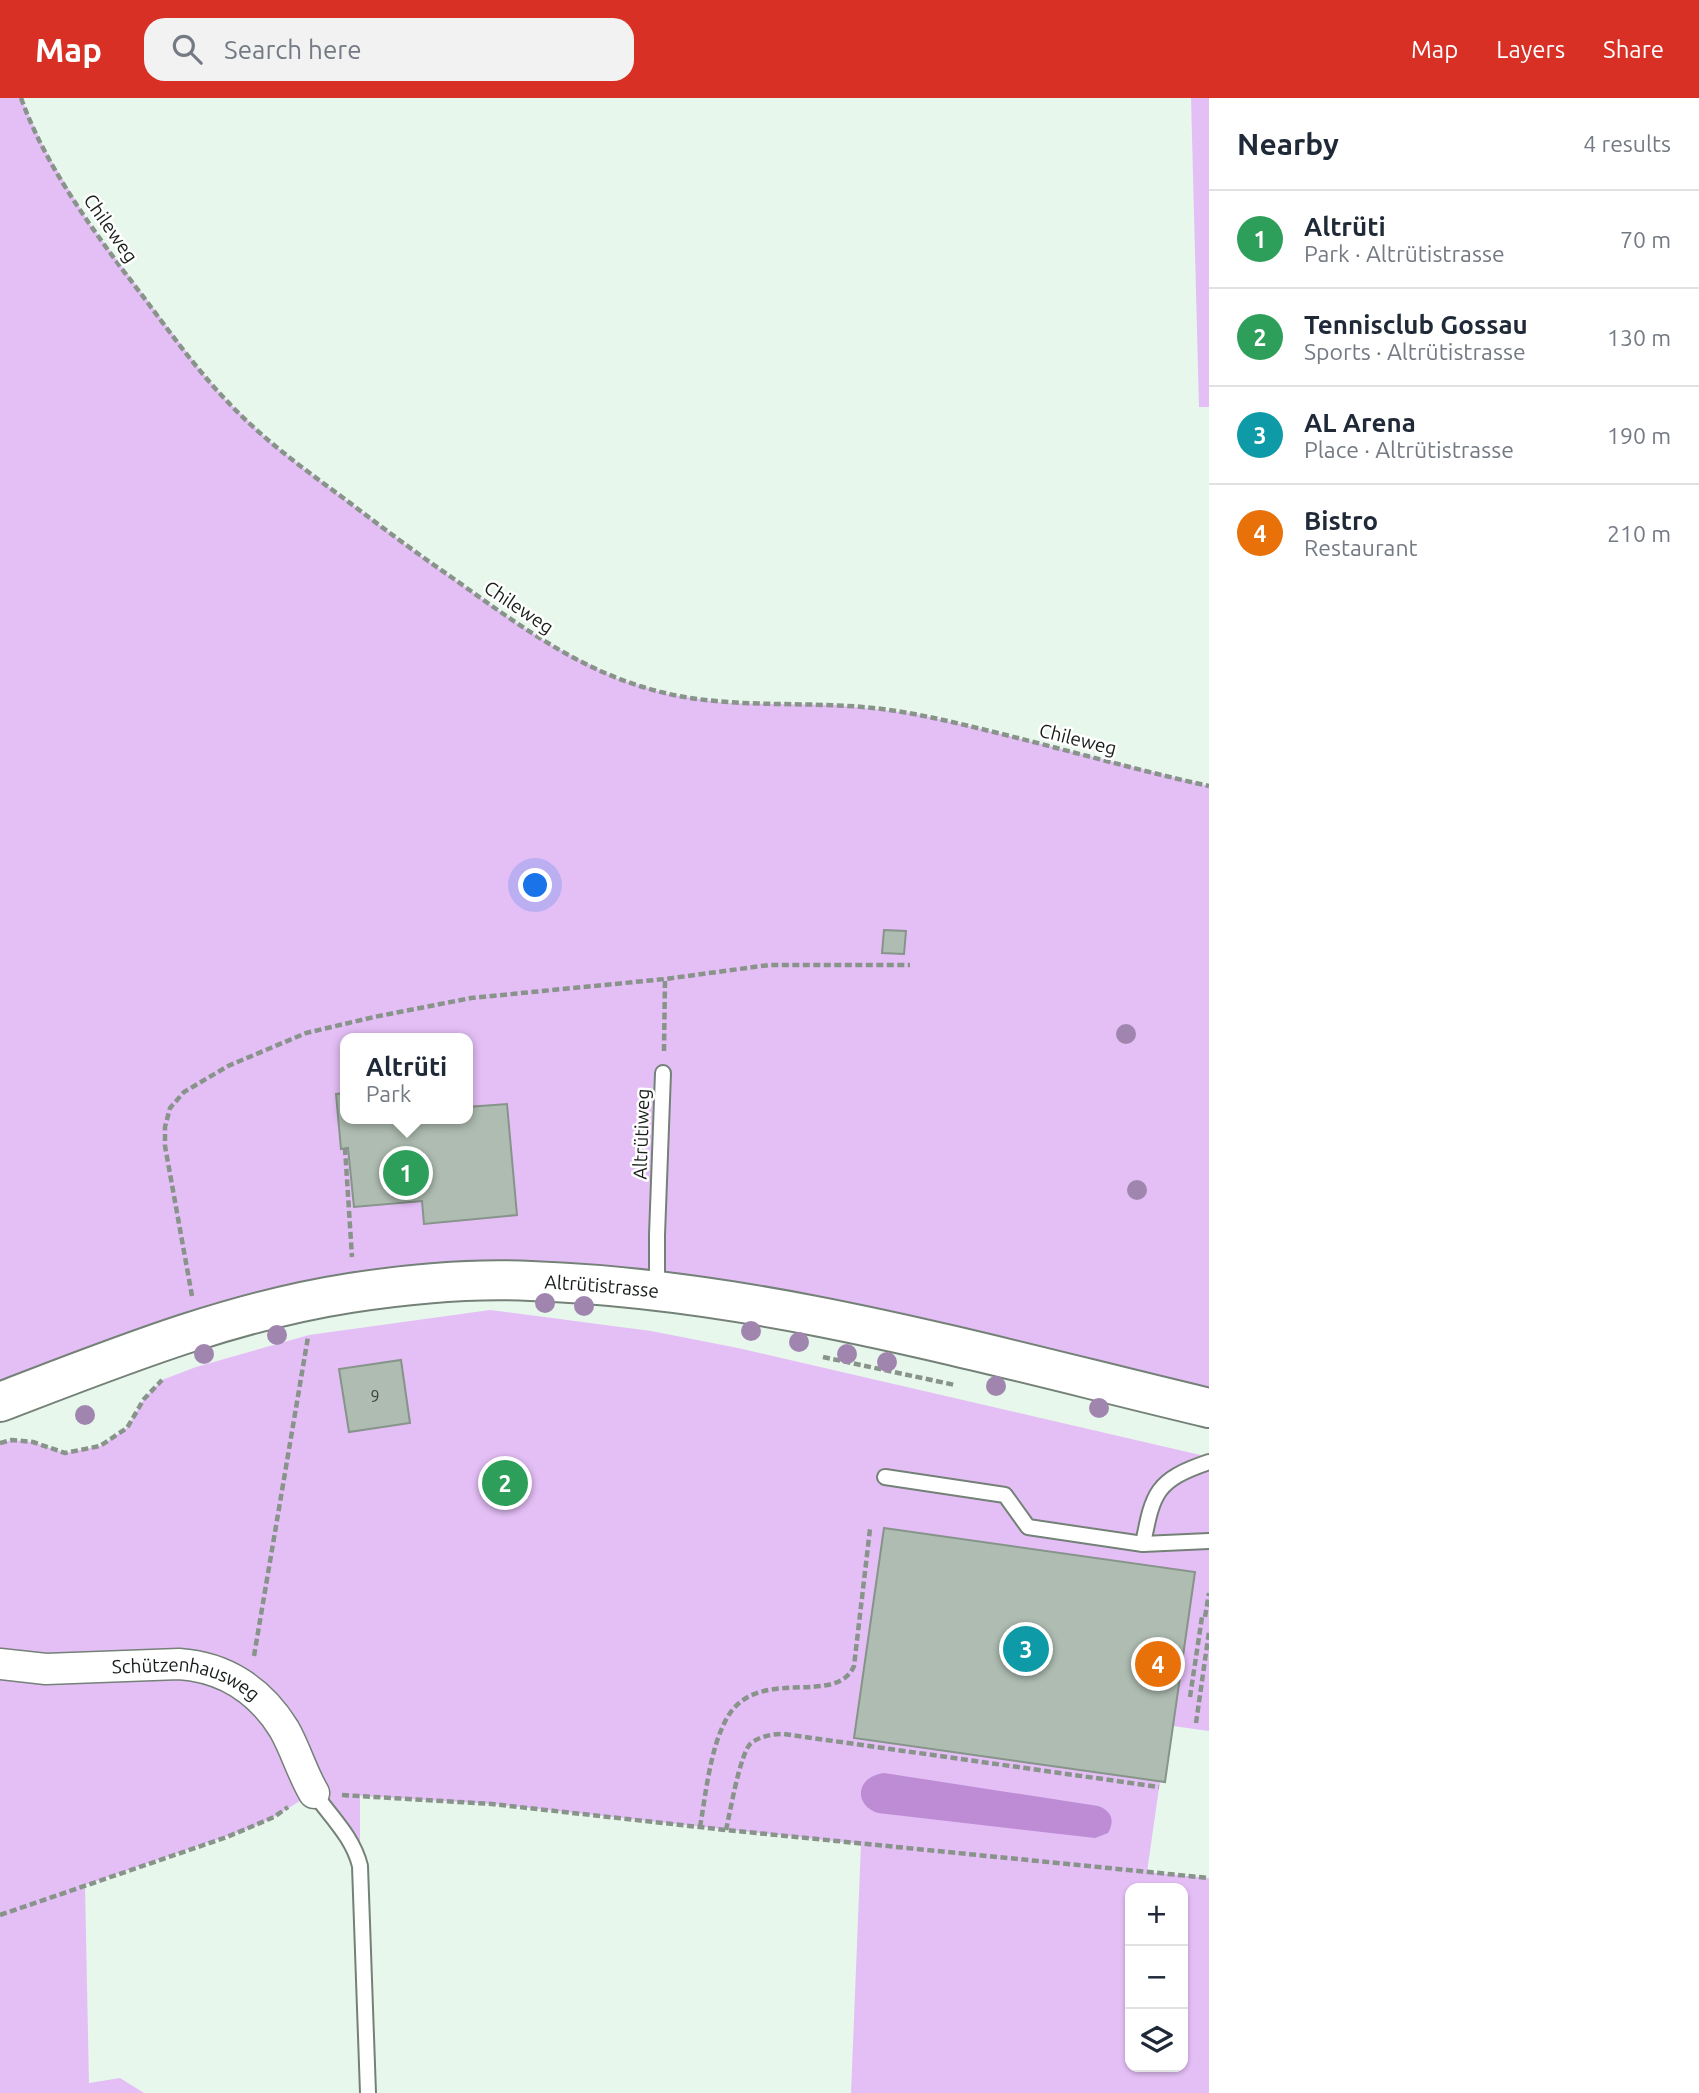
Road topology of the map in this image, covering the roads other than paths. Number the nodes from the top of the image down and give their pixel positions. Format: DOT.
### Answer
graph roads {
  1 [pos="663,1073"];
  2 [pos="657,1290"];
  3 [pos="0,1402"];
  4 [pos="1209,1408"];
  5 [pos="1209,1462"];
  6 [pos="884,1477"];
  7 [pos="1209,1541"];
  8 [pos="1143,1544"];
  9 [pos="0,1664"];
  10 [pos="314,1793"];
  11 [pos="368,2093"];
  1 -- 2 [label="lane, Altrütiweg"];
  2 -- 3 [label="street, Altrütistrasse"];
  2 -- 4 [label="street, Altrütistrasse"];
  5 -- 8 [label="lane"];
  6 -- 8 [label="lane"];
  7 -- 8 [label="lane"];
  9 -- 10 [label="street, Schützenhausweg"];
  10 -- 11 [label="lane"];
}
